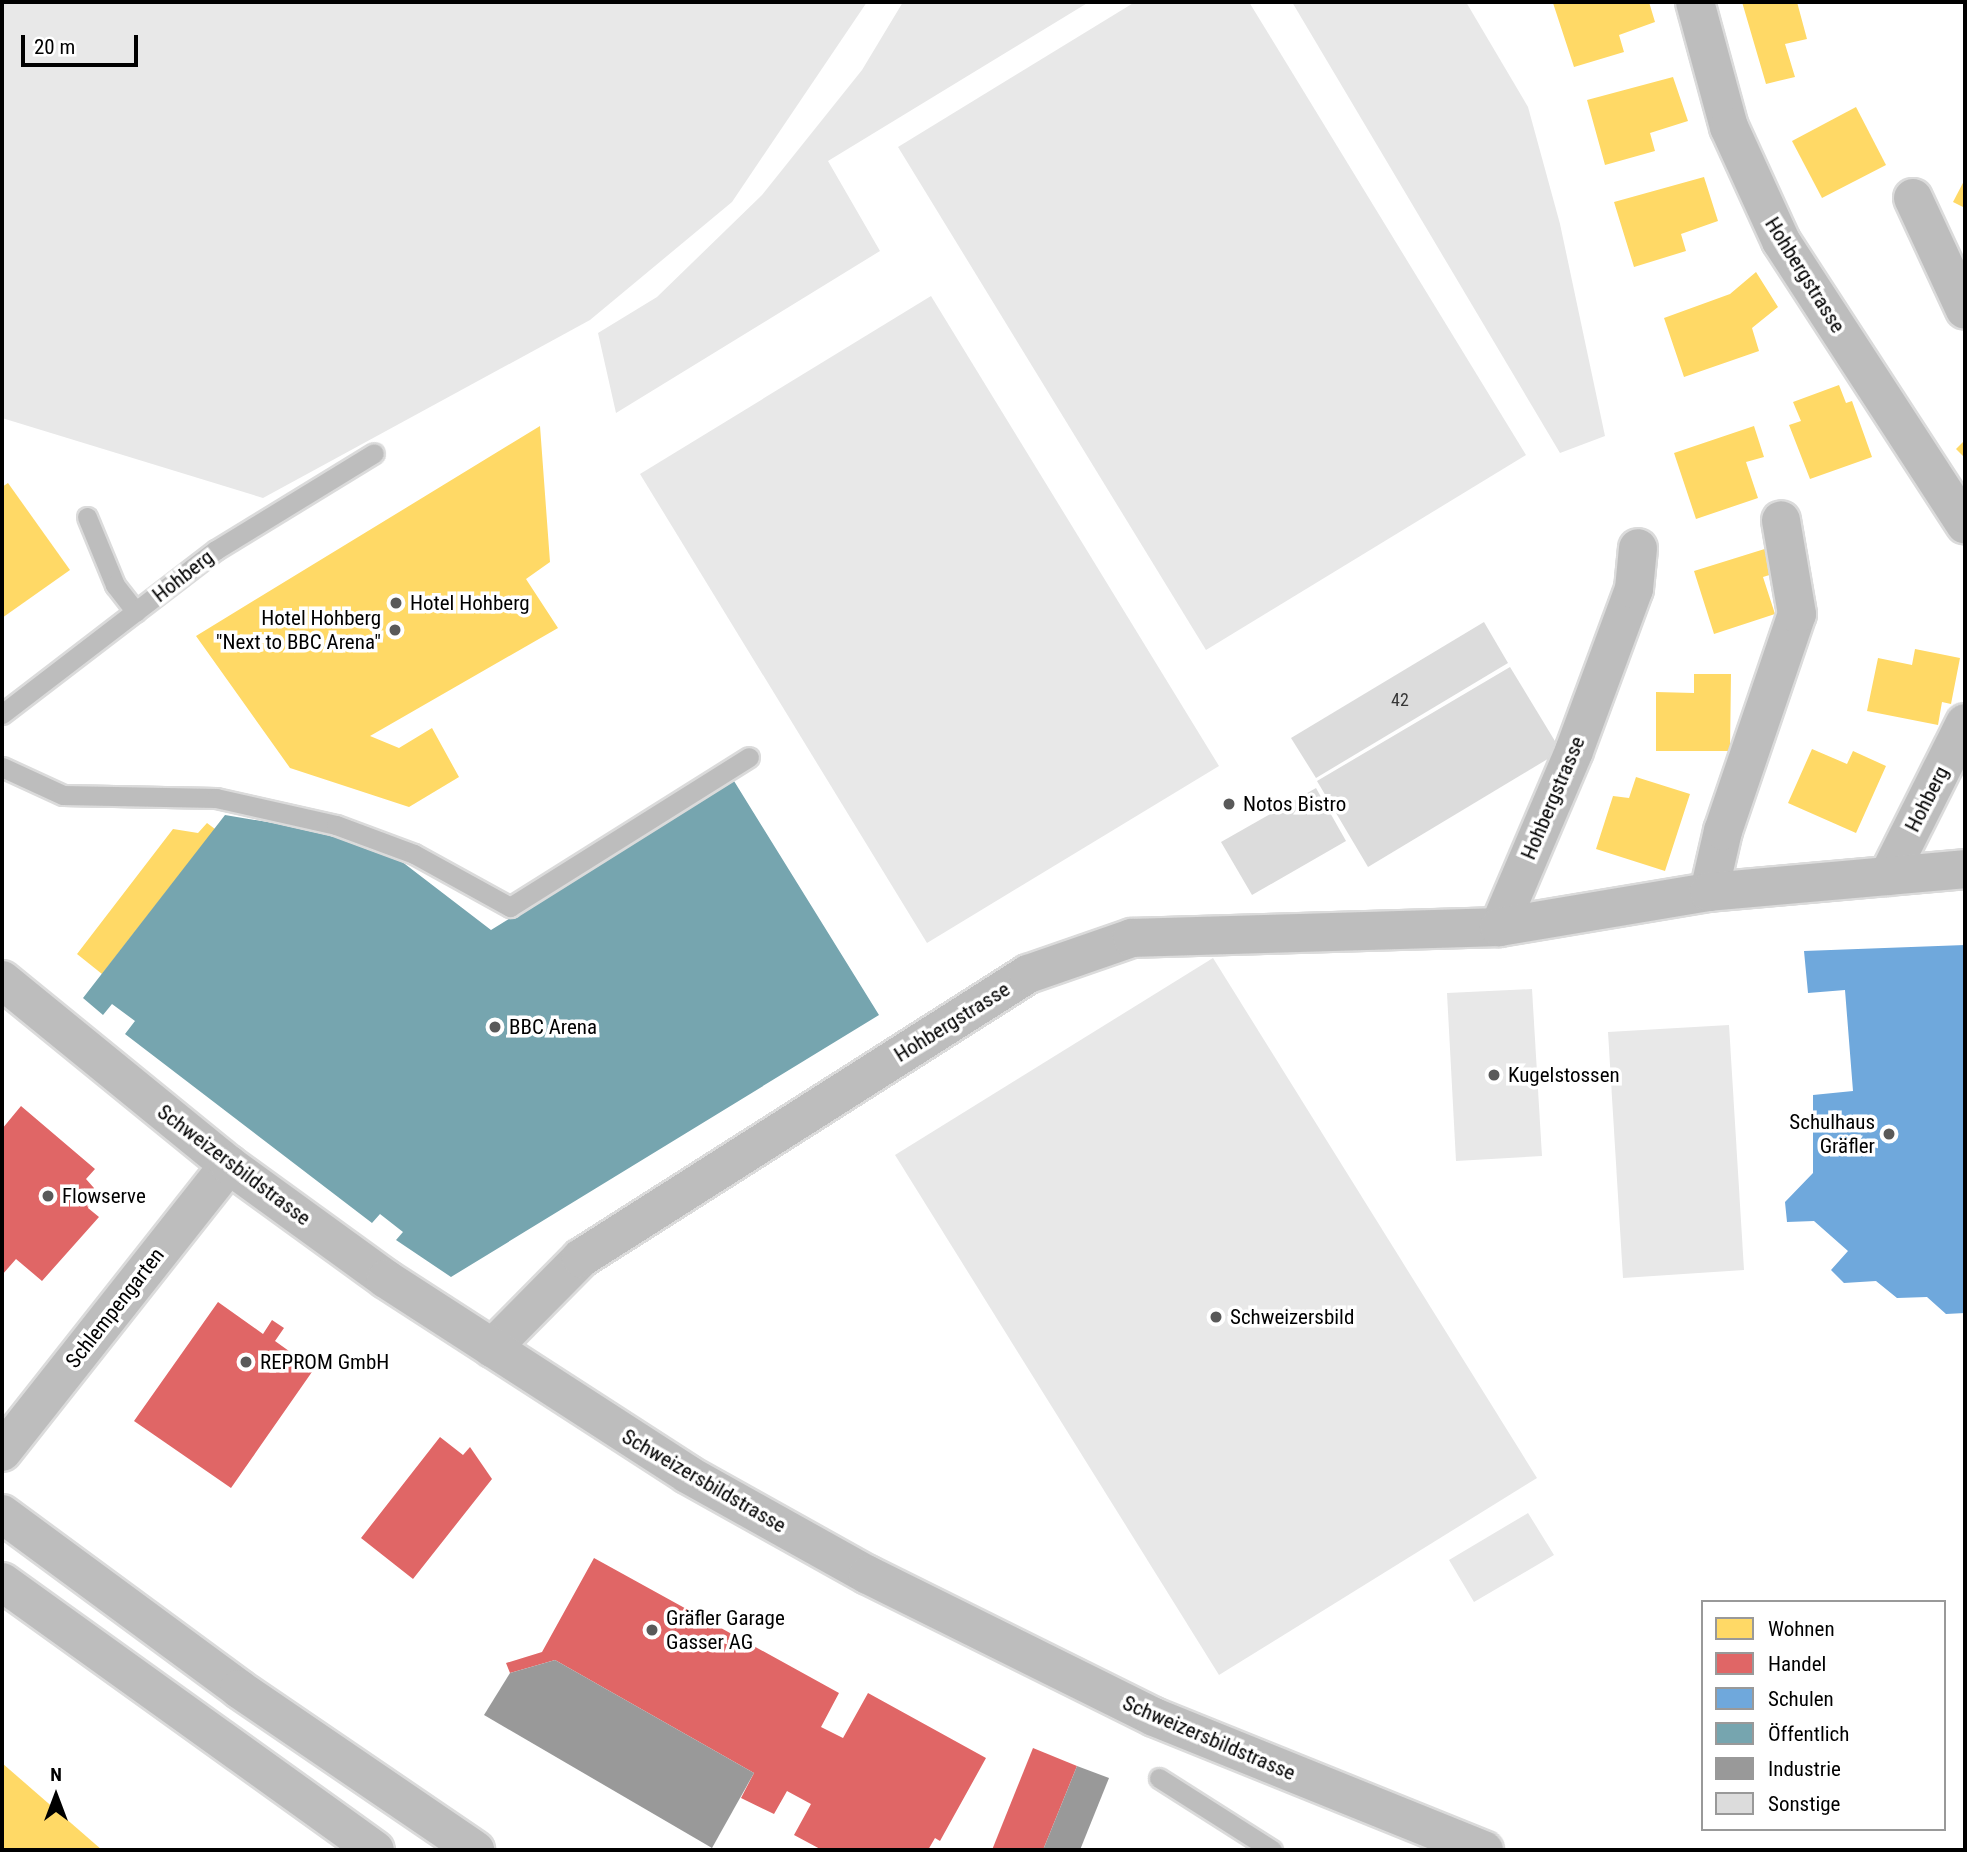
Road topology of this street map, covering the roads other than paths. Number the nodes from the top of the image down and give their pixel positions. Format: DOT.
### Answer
graph roads {
  1 [pos="1695,2"];
  2 [pos="1913,198"];
  3 [pos="1965,310"];
  4 [pos="374,453"];
  5 [pos="87,517"];
  6 [pos="1781,520"];
  7 [pos="1965,524"];
  8 [pos="1638,548"];
  9 [pos="136,612"];
  10 [pos="5,705"];
  11 [pos="1965,723"];
  12 [pos="749,757"];
  13 [pos="2,767"];
  14 [pos="1965,869"];
  15 [pos="1888,876"];
  16 [pos="1709,892"];
  17 [pos="1499,927"];
  18 [pos="2,980"];
  19 [pos="229,1165"];
  20 [pos="492,1348"];
  21 [pos="2,1452"];
  22 [pos="2,1514"];
  23 [pos="2,1582"];
  24 [pos="1159,1777"];
  25 [pos="375,1850"];
  26 [pos="475,1850"];
  27 [pos="1272,1850"];
  28 [pos="1484,1850"];
  1 -- 7 [label="main road, Hohbergstrasse"];
  2 -- 3 [label="main road"];
  4 -- 9 [label="lane, Hohberg"];
  5 -- 9 [label="lane"];
  6 -- 16 [label="main road"];
  8 -- 17 [label="main road, Hohbergstrasse"];
  9 -- 10 [label="lane, Hohberg"];
  11 -- 15 [label="main road, Hohberg"];
  12 -- 13 [label="lane"];
  14 -- 15 [label="main road, Hohbergstrasse"];
  15 -- 16 [label="main road, Hohbergstrasse"];
  16 -- 17 [label="main road, Hohbergstrasse"];
  17 -- 20 [label="main road, Hohbergstrasse"];
  18 -- 19 [label="main road, Schweizersbildstrasse"];
  19 -- 20 [label="main road, Schweizersbildstrasse"];
  19 -- 21 [label="main road, Schlempengarten"];
  20 -- 28 [label="main road, Schweizersbildstrasse"];
  22 -- 26 [label="main road"];
  23 -- 25 [label="main road"];
  24 -- 27 [label="lane"];
}
